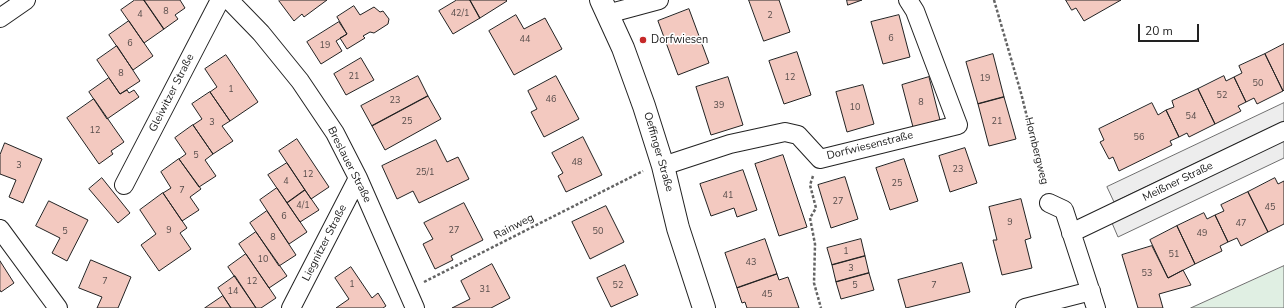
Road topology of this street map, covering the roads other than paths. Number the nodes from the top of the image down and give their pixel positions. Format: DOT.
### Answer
graph roads {
  1 [pos="26,0"];
  2 [pos="220,0"];
  3 [pos="229,0"];
  4 [pos="658,0"];
  5 [pos="908,0"];
  6 [pos="604,7"];
  7 [pos="0,18"];
  8 [pos="1284,131"];
  9 [pos="663,166"];
  10 [pos="358,178"];
  11 [pos="124,186"];
  12 [pos="1049,203"];
  13 [pos="0,229"];
  14 [pos="1071,233"];
  15 [pos="1091,291"];
  16 [pos="58,308"];
  17 [pos="291,308"];
  18 [pos="415,308"];
  19 [pos="704,308"];
  20 [pos="1025,308"];
  21 [pos="1096,308"];
  1 -- 7 [label="street"];
  2 -- 11 [label="street, Gleiwitzer Straße"];
  3 -- 10 [label="street, Breslauer Straße"];
  4 -- 6 [label="street"];
  5 -- 9 [label="street, Dorfwiesenstraße"];
  6 -- 9 [label="street, Oeffinger Straße"];
  8 -- 14 [label="street, Meißner Straße"];
  9 -- 19 [label="street, Oeffinger Straße"];
  10 -- 17 [label="street, Liegnitzer Straße"];
  10 -- 18 [label="street, Breslauer Straße"];
  12 -- 14 [label="street"];
  13 -- 16 [label="street"];
  14 -- 15 [label="street"];
  15 -- 20 [label="street"];
  15 -- 21 [label="street"];
}
